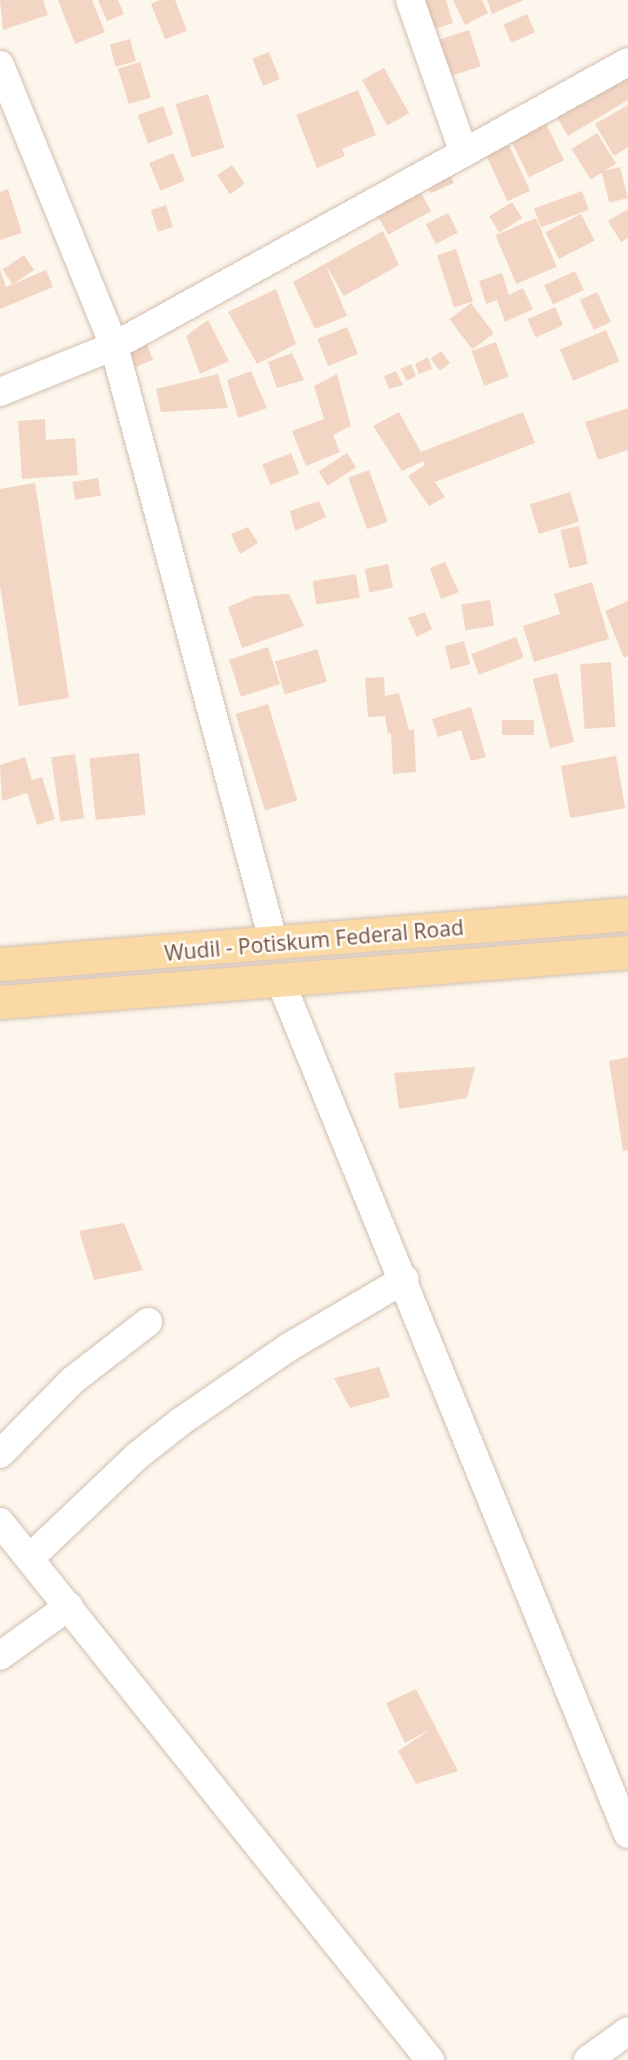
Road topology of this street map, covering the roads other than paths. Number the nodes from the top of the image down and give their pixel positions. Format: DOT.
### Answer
graph roads {
  1 [pos="410,0"];
  2 [pos="628,62"];
  3 [pos="0,65"];
  4 [pos="464,153"];
  5 [pos="114,346"];
  6 [pos="0,392"];
  7 [pos="628,914"];
  8 [pos="274,944"];
  9 [pos="628,952"];
  10 [pos="0,964"];
  11 [pos="280,980"];
  12 [pos="0,1002"];
  13 [pos="405,1279"];
  14 [pos="148,1322"];
  15 [pos="0,1454"];
  16 [pos="0,1522"];
  17 [pos="31,1557"];
  18 [pos="69,1606"];
  19 [pos="0,1656"];
  20 [pos="628,1834"];
  21 [pos="628,2031"];
  22 [pos="430,2060"];
  23 [pos="588,2060"];
  1 -- 4 [label="street"];
  2 -- 4 [label="street"];
  3 -- 5 [label="street"];
  4 -- 5 [label="street"];
  5 -- 6 [label="street"];
  5 -- 8 [label="street"];
  7 -- 8 [label="main road, Wudil - Potiskum Federal Road"];
  8 -- 10 [label="main road, Wudil - Potiskum Federal Road"];
  9 -- 11 [label="main road, Wudil - Potiskum Federal Road"];
  11 -- 12 [label="main road, Wudil - Potiskum Federal Road"];
  11 -- 13 [label="street"];
  13 -- 17 [label="street"];
  13 -- 20 [label="street"];
  14 -- 15 [label="street"];
  16 -- 17 [label="street"];
  17 -- 18 [label="street"];
  18 -- 19 [label="street"];
  18 -- 22 [label="street"];
  21 -- 23 [label="street"];
}
